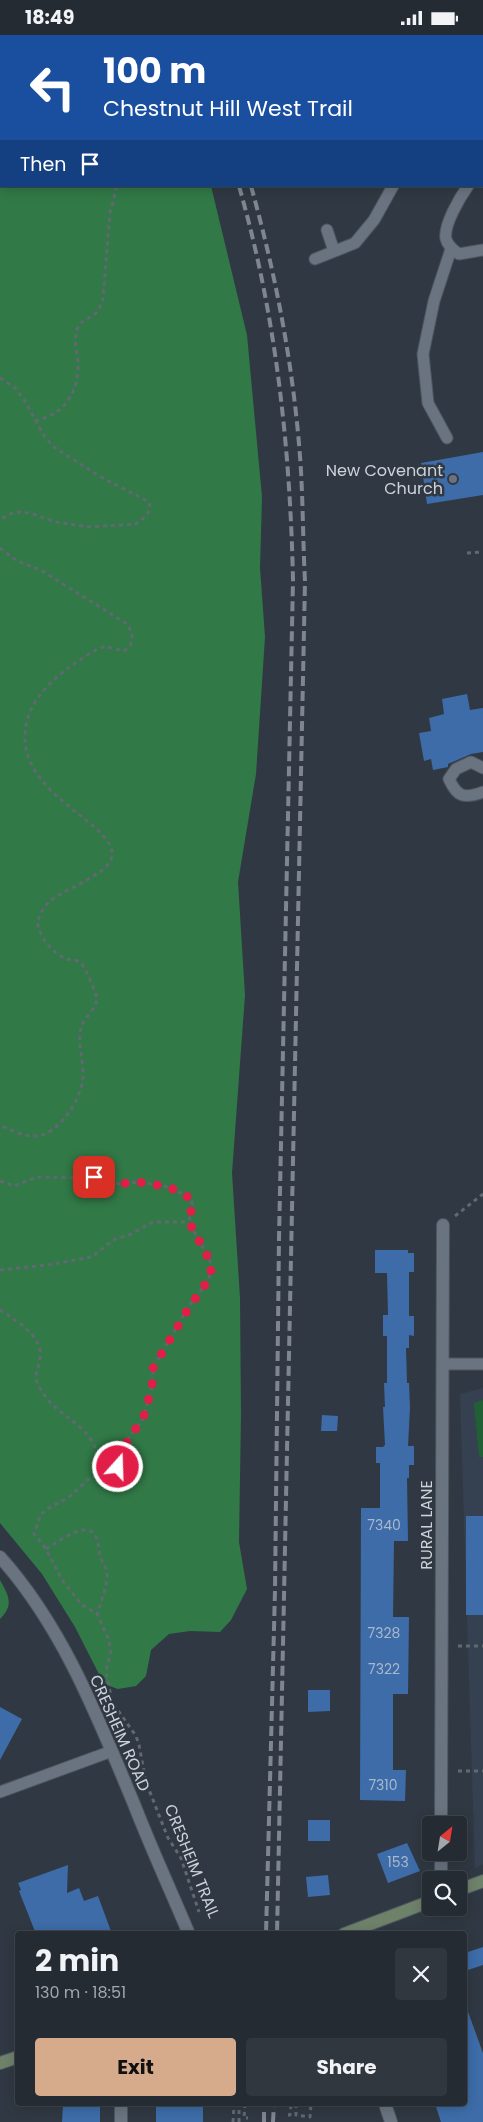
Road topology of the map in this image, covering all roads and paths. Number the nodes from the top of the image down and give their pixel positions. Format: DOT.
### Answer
graph roads {
  1 [pos="117,187"];
  2 [pos="392,187"];
  3 [pos="467,187"];
  4 [pos="328,230"];
  5 [pos="451,249"];
  6 [pos="483,249"];
  7 [pos="334,251"];
  8 [pos="315,259"];
  9 [pos="0,378"];
  10 [pos="35,421"];
  11 [pos="447,438"];
  12 [pos="0,521"];
  13 [pos="0,548"];
  14 [pos="483,552"];
  15 [pos="467,553"];
  16 [pos="483,768"];
  17 [pos="483,792"];
  18 [pos="0,1125"];
  19 [pos="0,1181"];
  20 [pos="483,1194"];
  21 [pos="189,1222"];
  22 [pos="443,1225"];
  23 [pos="0,1270"];
  24 [pos="0,1310"];
  25 [pos="442,1364"];
  26 [pos="483,1364"];
  27 [pos="98,1475"];
  28 [pos="46,1549"];
  29 [pos="0,1557"];
  30 [pos="97,1614"];
  31 [pos="483,1646"];
  32 [pos="458,1647"];
  33 [pos="112,1751"];
  34 [pos="458,1771"];
  35 [pos="483,1771"];
  36 [pos="0,1792"];
  37 [pos="441,1816"];
  38 [pos="483,1881"];
  39 [pos="467,1888"];
  40 [pos="422,1904"];
  41 [pos="202,1920"];
  42 [pos="189,1931"];
  43 [pos="352,1931"];
  44 [pos="15,2058"];
  45 [pos="0,2063"];
  46 [pos="121,2106"];
  47 [pos="234,2106"];
  48 [pos="239,2106"];
  49 [pos="245,2106"];
  50 [pos="291,2106"];
  51 [pos="296,2106"];
  52 [pos="311,2106"];
  53 [pos="386,2106"];
  54 [pos="288,2115"];
  55 [pos="248,2118"];
  56 [pos="121,2122"];
  57 [pos="233,2122"];
  58 [pos="239,2122"];
  59 [pos="391,2122"];
  1 -- 10 [label="path"];
  2 -- 7 [label="lane"];
  3 -- 5 [label="lane"];
  4 -- 7 [label="lane"];
  5 -- 6 [label="lane"];
  5 -- 11 [label="lane"];
  7 -- 8 [label="lane"];
  9 -- 10 [label="path"];
  10 -- 12 [label="path"];
  13 -- 18 [label="path"];
  14 -- 15 [label="path"];
  16 -- 17 [label="lane"];
  19 -- 21 [label="path"];
  20 -- 22 [label="path"];
  21 -- 23 [label="path"];
  21 -- 27 [label="path"];
  22 -- 25 [label="street, RURAL LANE"];
  24 -- 27 [label="path"];
  25 -- 26 [label="lane"];
  25 -- 37 [label="street, RURAL LANE"];
  27 -- 28 [label="path"];
  28 -- 30 [label="path"];
  28 -- 30 [label="path"];
  29 -- 33 [label="street, CRESHEIM ROAD"];
  30 -- 41 [label="path, CRESHEIM TRAIL"];
  31 -- 32 [label="path"];
  33 -- 36 [label="lane"];
  33 -- 42 [label="street, CRESHEIM ROAD"];
  34 -- 35 [label="path"];
  38 -- 39 [label="main road"];
  40 -- 43 [label="main road"];
  44 -- 45 [label="main road"];
  46 -- 56 [label="street"];
  47 -- 57 [label="path"];
  48 -- 58 [label="path"];
  49 -- 55 [label="path"];
  50 -- 54 [label="path"];
  51 -- 52 [label="path"];
  53 -- 59 [label="street"];
}
